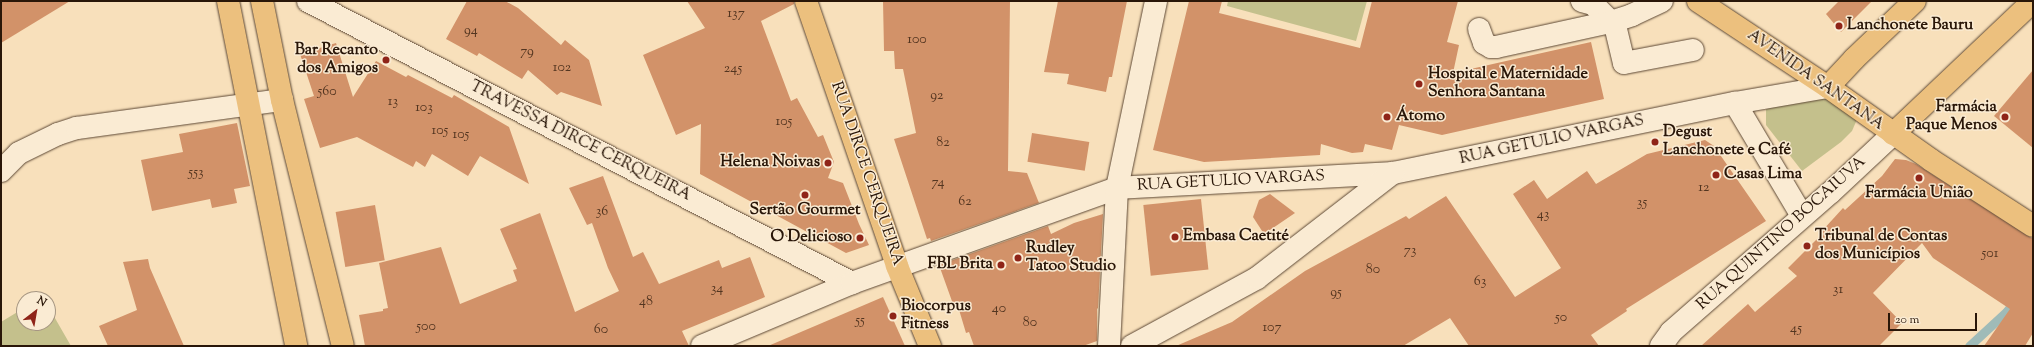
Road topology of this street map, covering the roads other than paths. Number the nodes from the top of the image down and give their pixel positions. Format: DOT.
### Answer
graph roads {
  1 [pos="228,1"];
  2 [pos="262,1"];
  3 [pos="308,1"];
  4 [pos="806,1"];
  5 [pos="1156,1"];
  6 [pos="1662,1"];
  7 [pos="1698,1"];
  8 [pos="1915,1"];
  9 [pos="2033,1"];
  10 [pos="1589,2"];
  11 [pos="1613,22"];
  12 [pos="1479,29"];
  13 [pos="1693,50"];
  14 [pos="1828,87"];
  15 [pos="282,100"];
  16 [pos="1735,103"];
  17 [pos="249,106"];
  18 [pos="1893,134"];
  19 [pos="1,171"];
  20 [pos="1393,173"];
  21 [pos="1117,188"];
  22 [pos="1802,216"];
  23 [pos="2033,226"];
  24 [pos="897,266"];
  25 [pos="852,283"];
  26 [pos="1666,339"];
  27 [pos="296,346"];
  28 [pos="343,346"];
  29 [pos="702,346"];
  30 [pos="930,346"];
  31 [pos="1109,346"];
  32 [pos="1132,346"];
  33 [pos="1645,346"];
  1 -- 17 [label="main road"];
  2 -- 15 [label="main road"];
  3 -- 25 [label="street, TRAVESSA DIRCE CERQUEIRA"];
  4 -- 24 [label="main road, RUA DIRCE CERQUEIRA"];
  5 -- 21 [label="street, RUA GETULIO VARGAS"];
  6 -- 11 [label="street"];
  7 -- 14 [label="main road, AVENIDA SANTANA"];
  8 -- 14 [label="main road"];
  9 -- 18 [label="main road"];
  10 -- 11 [label="street"];
  11 -- 12 [label="street"];
  11 -- 13 [label="street"];
  14 -- 16 [label="street, RUA GETULIO VARGAS"];
  14 -- 18 [label="main road, AVENIDA SANTANA"];
  15 -- 17 [label="street"];
  15 -- 28 [label="main road"];
  16 -- 20 [label="street, RUA GETULIO VARGAS"];
  16 -- 22 [label="street"];
  17 -- 19 [label="street"];
  17 -- 27 [label="main road"];
  18 -- 22 [label="street, RUA QUINTINO BOCAIUVA"];
  18 -- 23 [label="main road, AVENIDA SANTANA"];
  20 -- 21 [label="street, RUA GETULIO VARGAS"];
  20 -- 32 [label="street, RUA GETULIO VARGAS"];
  21 -- 24 [label="street, RUA GETULIO VARGAS"];
  21 -- 31 [label="street, RUA GETULIO VARGAS"];
  22 -- 26 [label="street, RUA QUINTINO BOCAIUVA"];
  24 -- 25 [label="street, RUA GETULIO VARGAS"];
  24 -- 30 [label="main road, RUA DIRCE CERQUEIRA"];
  25 -- 29 [label="street, RUA GETULIO VARGAS"];
  26 -- 33 [label="street, RUA QUINTINO BOCAIUVA"];
}
